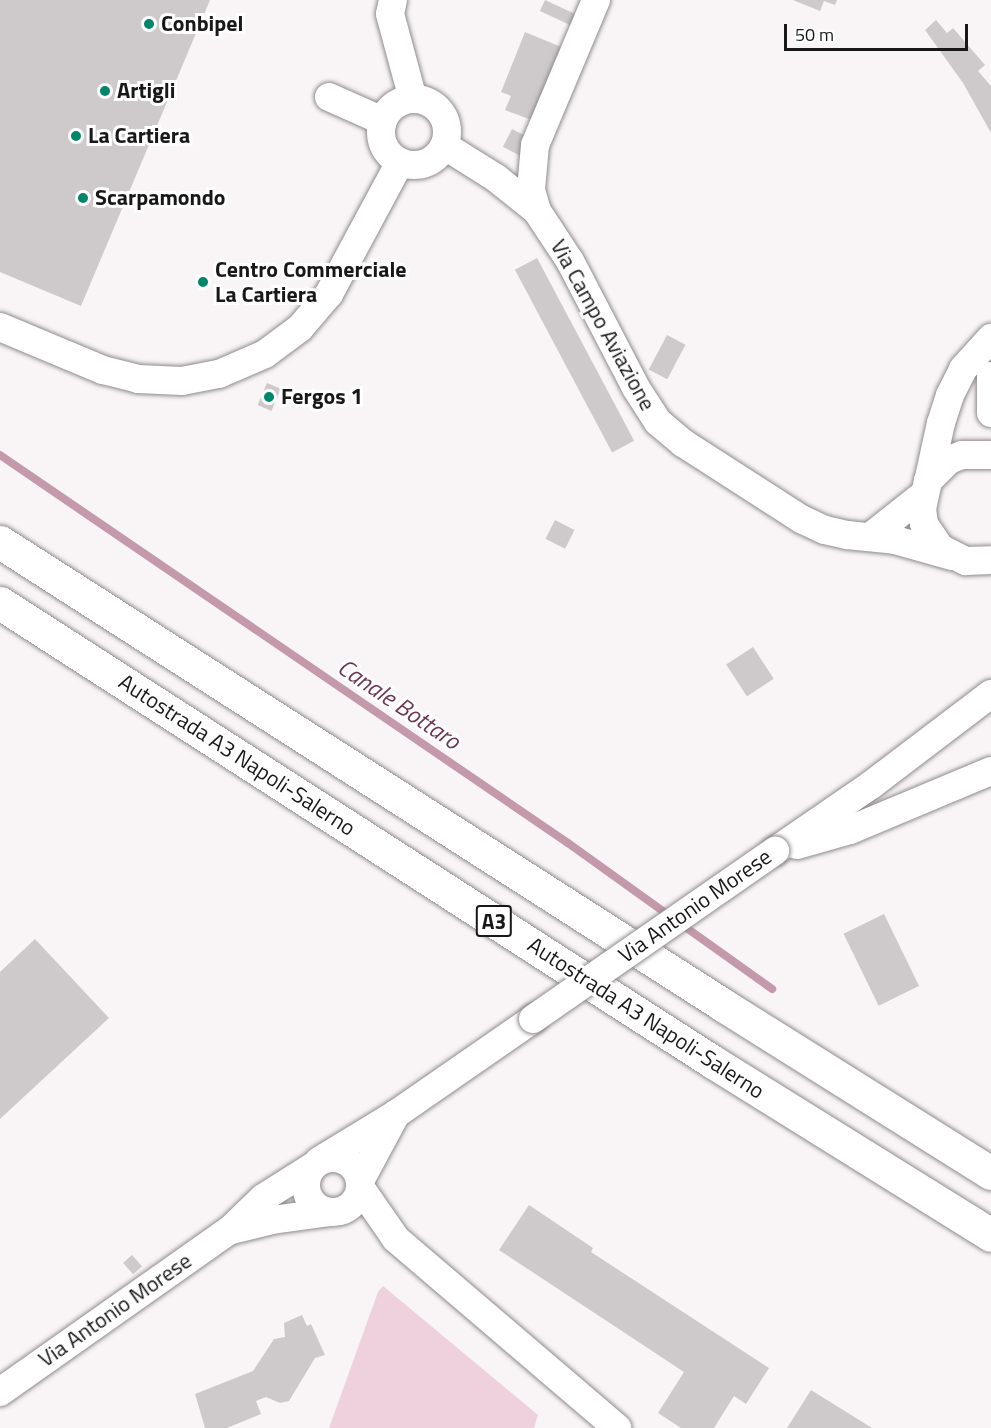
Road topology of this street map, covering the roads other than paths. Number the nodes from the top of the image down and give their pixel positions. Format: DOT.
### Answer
graph roads {
  1 [pos="393,0"];
  2 [pos="596,0"];
  3 [pos="329,97"];
  4 [pos="413,99"];
  5 [pos="383,121"];
  6 [pos="445,146"];
  7 [pos="400,162"];
  8 [pos="537,212"];
  9 [pos="0,327"];
  10 [pos="991,338"];
  11 [pos="991,376"];
  12 [pos="991,414"];
  13 [pos="991,455"];
  14 [pos="925,488"];
  15 [pos="870,537"];
  16 [pos="0,542"];
  17 [pos="975,563"];
  18 [pos="0,603"];
  19 [pos="991,694"];
  20 [pos="991,771"];
  21 [pos="775,851"];
  22 [pos="396,1114"];
  23 [pos="315,1164"];
  24 [pos="991,1173"];
  25 [pos="360,1184"];
  26 [pos="334,1212"];
  27 [pos="230,1230"];
  28 [pos="991,1235"];
  29 [pos="396,1239"];
  30 [pos="0,1392"];
  31 [pos="617,1428"];
  1 -- 4 [label="street"];
  2 -- 8 [label="street, Via Campo Aviazione"];
  3 -- 5 [label="street"];
  4 -- 5 [label="street"];
  4 -- 6 [label="street"];
  5 -- 7 [label="street"];
  6 -- 7 [label="street"];
  6 -- 8 [label="street"];
  7 -- 9 [label="street"];
  8 -- 15 [label="street, Via Campo Aviazione"];
  10 -- 14 [label="street"];
  11 -- 12 [label="street"];
  13 -- 14 [label="street"];
  14 -- 15 [label="street"];
  14 -- 17 [label="street"];
  15 -- 17 [label="street, Via Campo Aviazione"];
  16 -- 24 [label="highway, A3"];
  18 -- 28 [label="highway, Autostrada A3 Napoli-Salerno / A3"];
  19 -- 21 [label="street, Via Antonio Morese"];
  20 -- 21 [label="street"];
  21 -- 22 [label="street, Via Antonio Morese, bridge"];
  22 -- 23 [label="street, Via Antonio Morese"];
  22 -- 25 [label="street, Via Antonio Morese"];
  23 -- 25 [label="street"];
  23 -- 26 [label="street"];
  23 -- 27 [label="street, Via Antonio Morese"];
  25 -- 26 [label="street, Via Antonio Morese"];
  25 -- 29 [label="street"];
  26 -- 27 [label="street, Via Antonio Morese"];
  26 -- 29 [label="street"];
  27 -- 30 [label="street, Via Antonio Morese"];
  29 -- 31 [label="street"];
}
